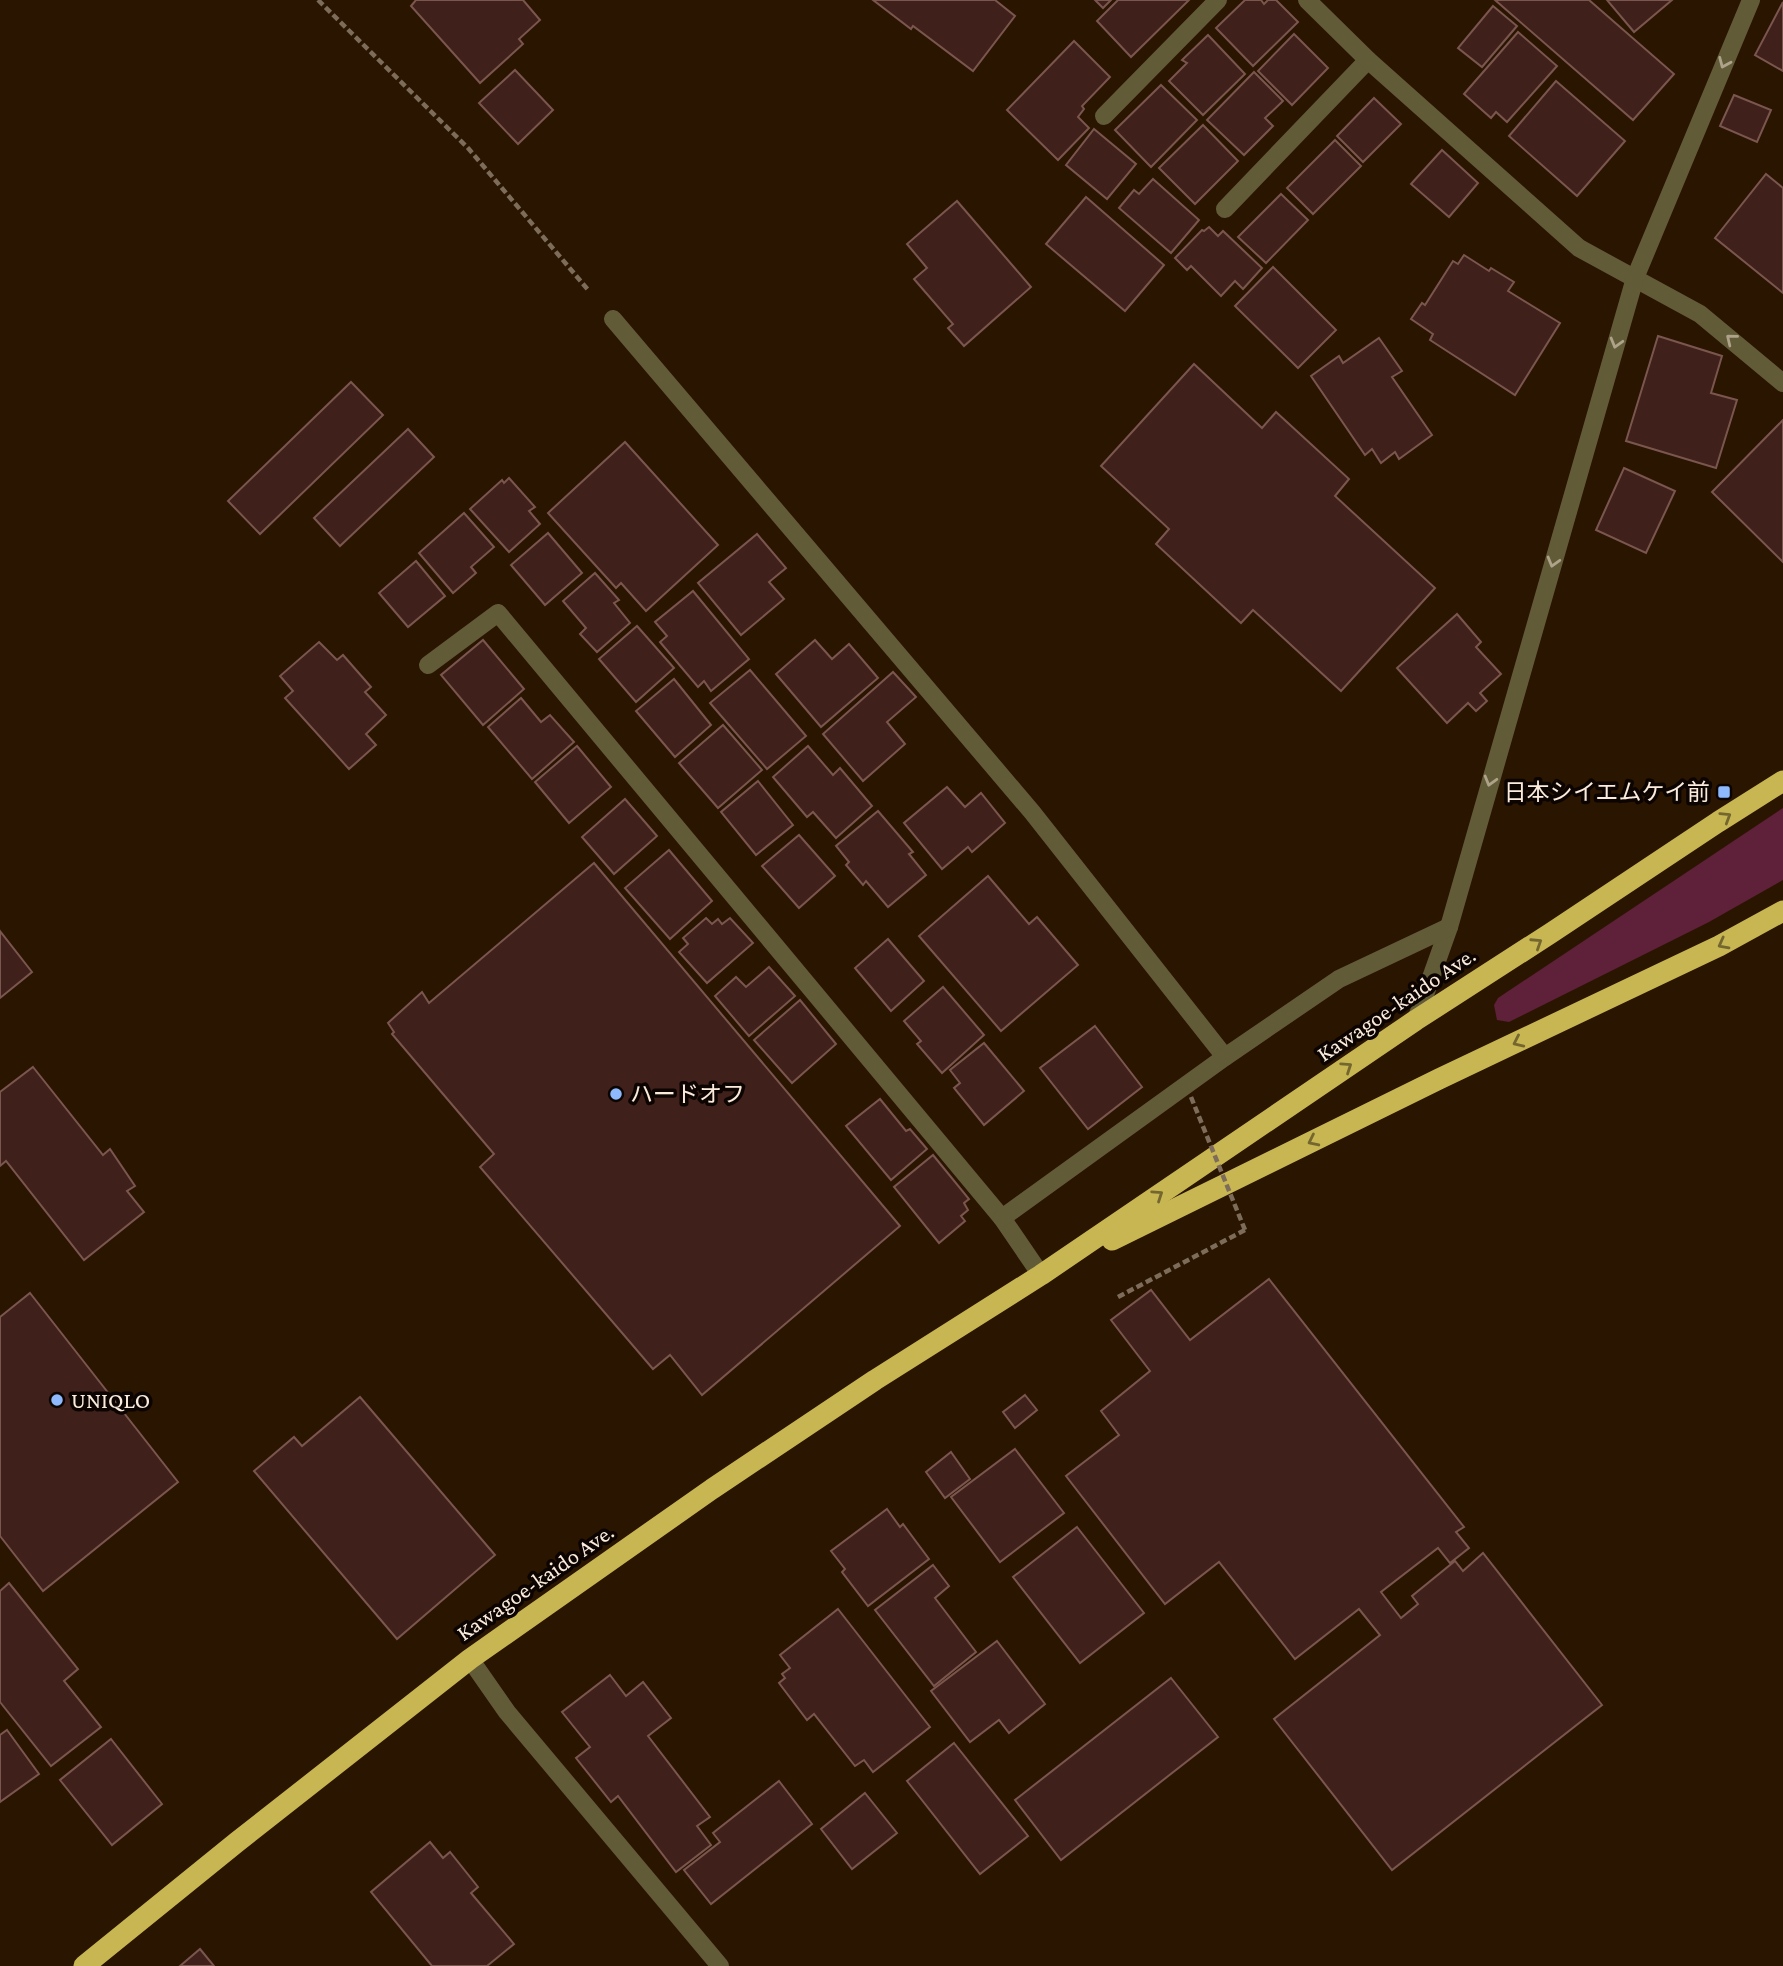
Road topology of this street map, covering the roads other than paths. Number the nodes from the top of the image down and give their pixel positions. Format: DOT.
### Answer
graph roads {
  1 [pos="1218,0"];
  2 [pos="1307,0"];
  3 [pos="1751,0"];
  4 [pos="1368,60"];
  5 [pos="1104,116"];
  6 [pos="1225,209"];
  7 [pos="1635,278"];
  8 [pos="612,319"];
  9 [pos="1783,383"];
  10 [pos="428,665"];
  11 [pos="1783,781"];
  12 [pos="1783,911"];
  13 [pos="1448,927"];
  14 [pos="1416,1020"];
  15 [pos="1225,1057"];
  16 [pos="1002,1218"];
  17 [pos="1041,1275"];
  18 [pos="470,1659"];
  19 [pos="84,1966"];
  20 [pos="720,1966"];
  1 -- 5 [label="street"];
  2 -- 4 [label="street"];
  3 -- 7 [label="street, one-way"];
  4 -- 6 [label="street"];
  4 -- 7 [label="street"];
  9 -- 7 [label="street, one-way"];
  7 -- 13 [label="street, one-way"];
  8 -- 15 [label="street"];
  10 -- 16 [label="street"];
  14 -- 11 [label="highway, Kawagoe-kaido Ave., one-way"];
  12 -- 17 [label="highway, Kawagoe-kaido Ave., one-way"];
  13 -- 14 [label="street"];
  13 -- 15 [label="street"];
  17 -- 14 [label="highway, Kawagoe-kaido Ave., one-way"];
  15 -- 16 [label="street"];
  16 -- 17 [label="street"];
  17 -- 18 [label="highway, Kawagoe-kaido Ave."];
  18 -- 19 [label="highway, Kawagoe-kaido Ave."];
  18 -- 20 [label="street"];
}
